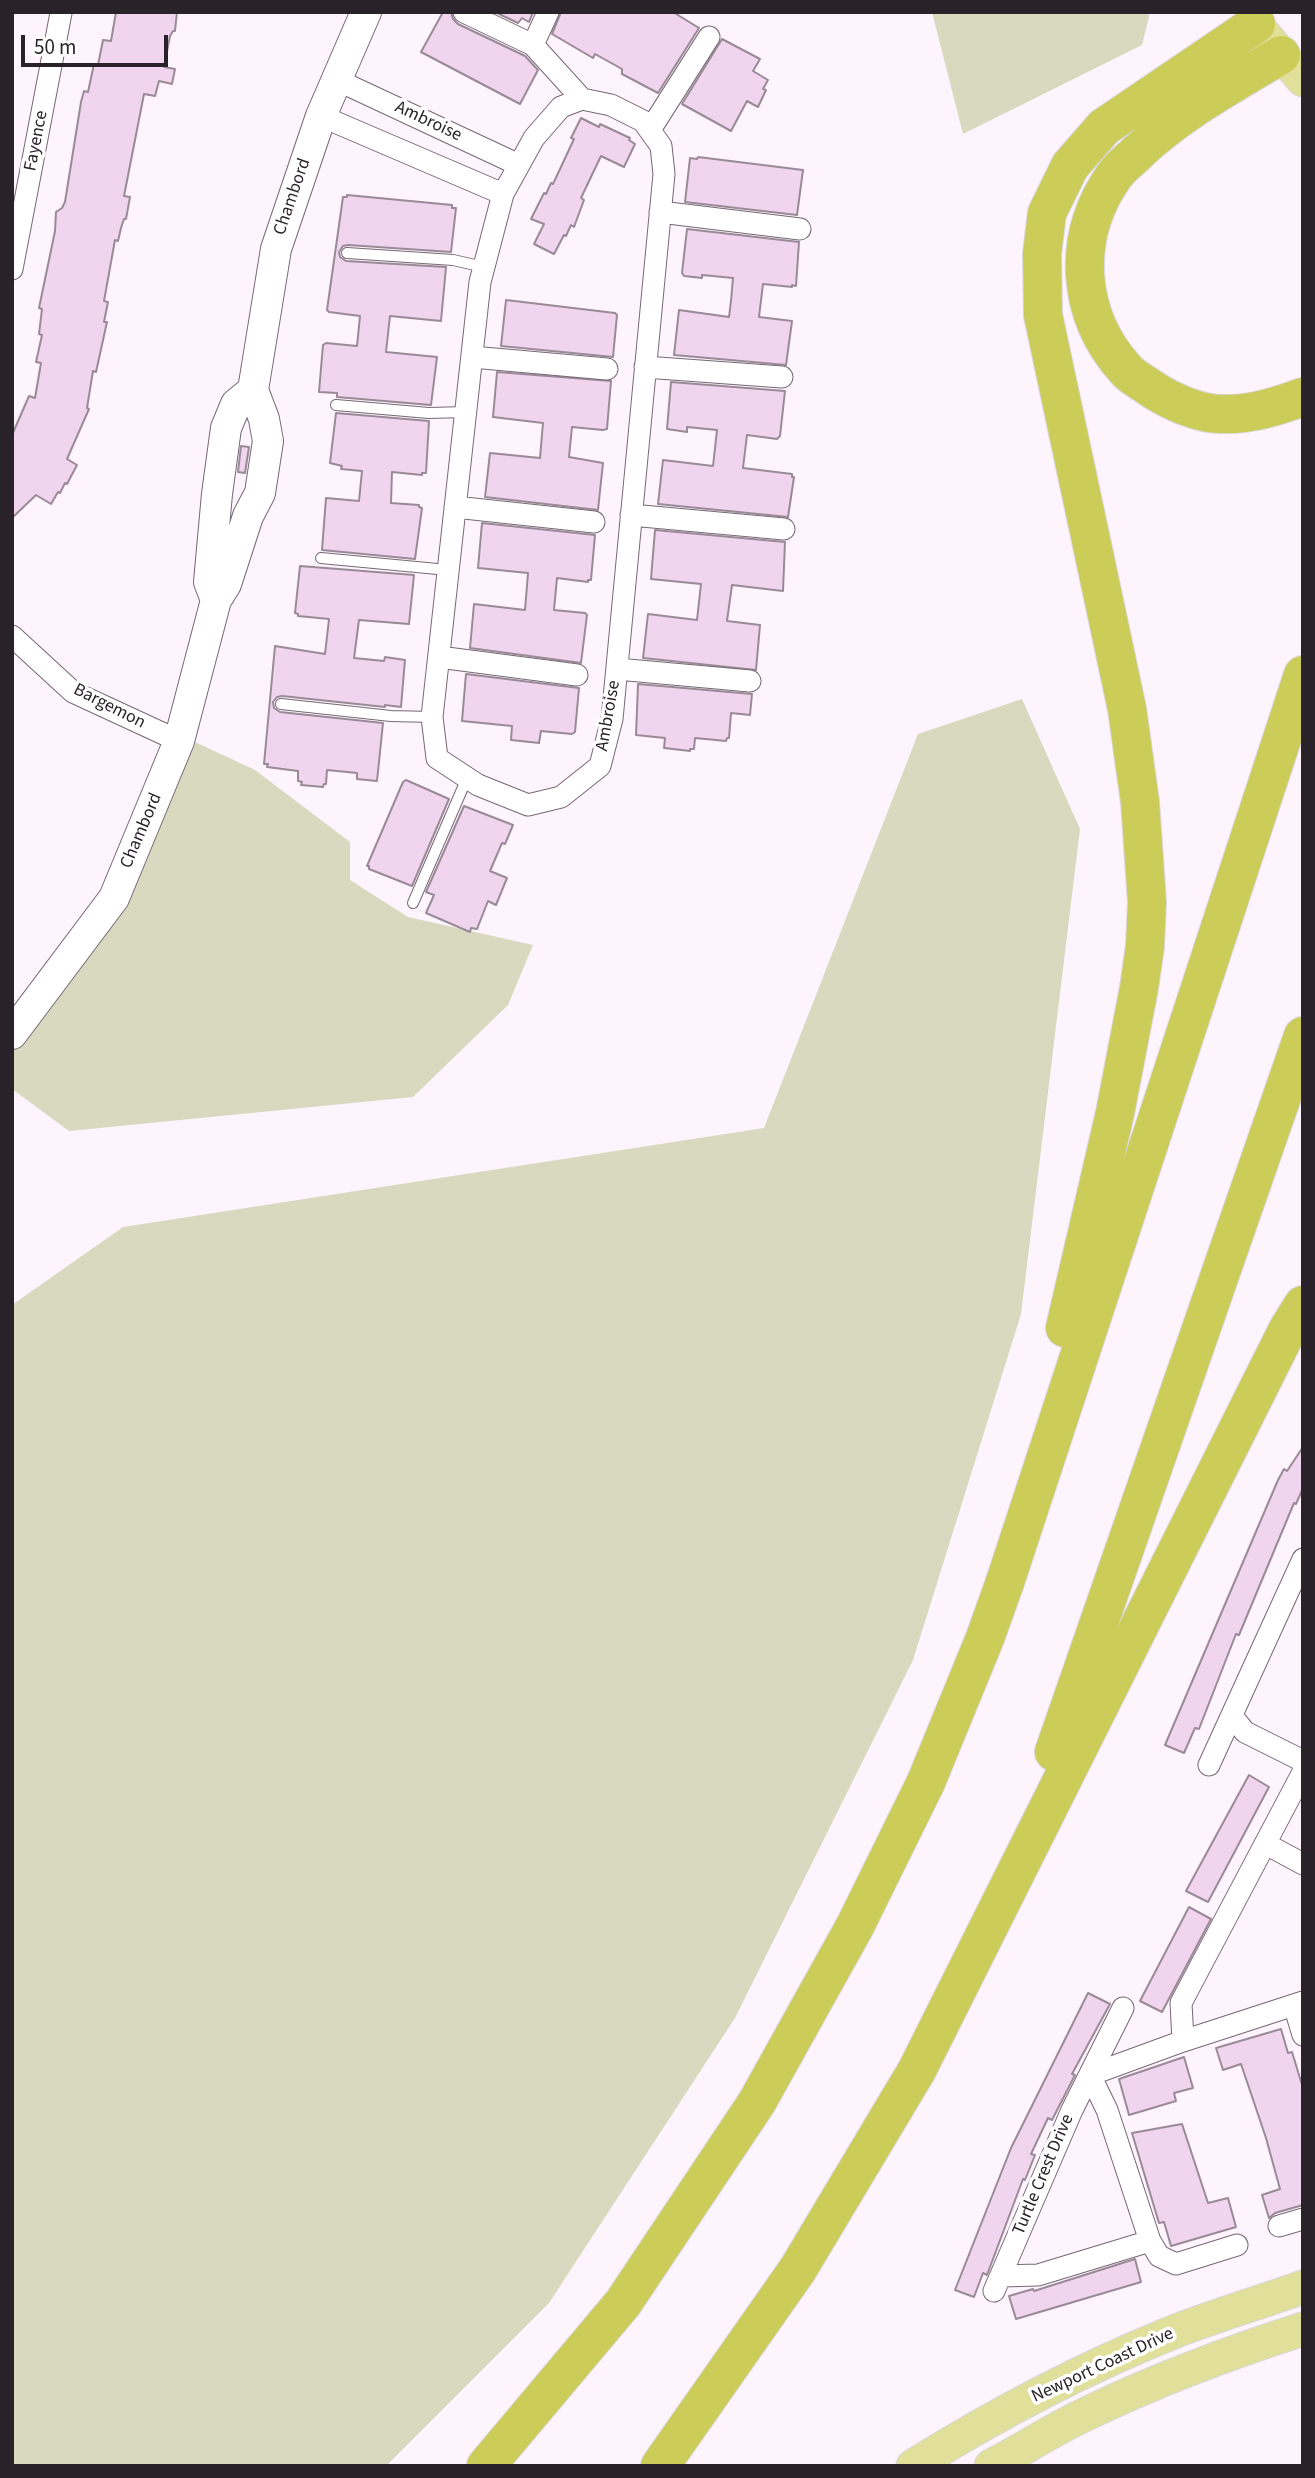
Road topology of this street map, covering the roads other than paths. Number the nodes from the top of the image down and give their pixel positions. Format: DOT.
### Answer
graph roads {
  1 [pos="366,12"];
  2 [pos="464,12"];
  3 [pos="548,12"];
  4 [pos="61,13"];
  5 [pos="1247,16"];
  6 [pos="709,37"];
  7 [pos="533,45"];
  8 [pos="1292,68"];
  9 [pos="337,80"];
  10 [pos="582,99"];
  11 [pos="321,116"];
  12 [pos="650,130"];
  13 [pos="519,165"];
  14 [pos="503,194"];
  15 [pos="660,212"];
  16 [pos="800,229"];
  17 [pos="347,253"];
  18 [pos="484,267"];
  19 [pos="12,269"];
  20 [pos="472,357"];
  21 [pos="645,367"];
  22 [pos="607,369"];
  23 [pos="782,377"];
  24 [pos="245,397"];
  25 [pos="1303,397"];
  26 [pos="336,405"];
  27 [pos="466,412"];
  28 [pos="217,494"];
  29 [pos="257,499"];
  30 [pos="455,507"];
  31 [pos="631,515"];
  32 [pos="594,522"];
  33 [pos="784,529"];
  34 [pos="321,558"];
  35 [pos="448,570"];
  36 [pos="216,600"];
  37 [pos="12,636"];
  38 [pos="439,657"];
  39 [pos="617,669"];
  40 [pos="577,675"];
  41 [pos="1303,675"];
  42 [pos="750,681"];
  43 [pos="281,704"];
  44 [pos="432,717"];
  45 [pos="180,741"];
  46 [pos="467,778"];
  47 [pos="413,903"];
  48 [pos="12,1034"];
  49 [pos="1303,1036"];
  50 [pos="1303,1305"];
  51 [pos="1303,1559"];
  52 [pos="1005,1582"];
  53 [pos="1232,1716"];
  54 [pos="1303,1761"];
  55 [pos="1209,1765"];
  56 [pos="1303,1772"];
  57 [pos="1266,1844"];
  58 [pos="1302,1862"];
  59 [pos="1002,1902"];
  60 [pos="1298,2003"];
  61 [pos="1123,2008"];
  62 [pos="1303,2035"];
  63 [pos="1183,2041"];
  64 [pos="1090,2075"];
  65 [pos="1303,2219"];
  66 [pos="1279,2225"];
  67 [pos="1150,2241"];
  68 [pos="1237,2245"];
  69 [pos="1303,2287"];
  70 [pos="1303,2329"];
  71 [pos="486,2466"];
  72 [pos="660,2466"];
  73 [pos="914,2466"];
  74 [pos="990,2466"];
  1 -- 9 [label="street, Chambord"];
  2 -- 7 [label="street"];
  3 -- 7 [label="street"];
  4 -- 19 [label="street, Fayence"];
  5 -- 8 [label="main road"];
  5 -- 52 [label="highway"];
  6 -- 12 [label="street"];
  7 -- 10 [label="street"];
  8 -- 25 [label="highway"];
  9 -- 11 [label="street, Chambord"];
  9 -- 13 [label="street, Ambroise"];
  10 -- 12 [label="street"];
  10 -- 13 [label="street, Ambroise"];
  11 -- 14 [label="street, Ambroise"];
  11 -- 24 [label="street, Chambord"];
  12 -- 15 [label="street, Ambroise"];
  13 -- 14 [label="street, Ambroise"];
  14 -- 18 [label="street, Ambroise"];
  15 -- 16 [label="street"];
  15 -- 21 [label="street, Ambroise"];
  17 -- 18 [label="lane"];
  18 -- 20 [label="street, Ambroise"];
  20 -- 22 [label="street"];
  20 -- 27 [label="street, Ambroise"];
  21 -- 23 [label="street"];
  21 -- 31 [label="street, Ambroise"];
  24 -- 28 [label="street, Chambord"];
  24 -- 29 [label="street, Chambord"];
  26 -- 27 [label="lane"];
  27 -- 30 [label="street, Ambroise"];
  28 -- 29 [label="street"];
  28 -- 36 [label="street, Chambord"];
  29 -- 36 [label="street, Chambord"];
  30 -- 32 [label="street"];
  30 -- 35 [label="street, Ambroise"];
  31 -- 33 [label="street"];
  31 -- 39 [label="street, Ambroise"];
  34 -- 35 [label="lane"];
  35 -- 38 [label="street, Ambroise"];
  36 -- 45 [label="street, Chambord"];
  37 -- 45 [label="street, Bargemon"];
  38 -- 40 [label="street"];
  38 -- 44 [label="street, Ambroise"];
  39 -- 42 [label="street"];
  39 -- 46 [label="street, Ambroise"];
  41 -- 52 [label="highway"];
  43 -- 44 [label="lane"];
  44 -- 46 [label="street, Ambroise"];
  45 -- 48 [label="street, Chambord"];
  46 -- 47 [label="lane"];
  49 -- 59 [label="highway"];
  50 -- 59 [label="highway"];
  51 -- 53 [label="street"];
  52 -- 71 [label="highway"];
  53 -- 54 [label="street"];
  53 -- 55 [label="street"];
  56 -- 57 [label="street"];
  57 -- 58 [label="street"];
  57 -- 63 [label="street"];
  59 -- 72 [label="highway"];
  60 -- 62 [label="street"];
  60 -- 63 [label="street"];
  61 -- 64 [label="street, Turtle Crest Drive"];
  63 -- 64 [label="street"];
  64 -- 67 [label="street"];
  64 -- 67 [label="street, Turtle Crest Drive"];
  65 -- 66 [label="street"];
  67 -- 68 [label="street"];
  69 -- 73 [label="main road, Newport Coast Drive"];
  70 -- 74 [label="main road, Newport Coast Drive"];
}
